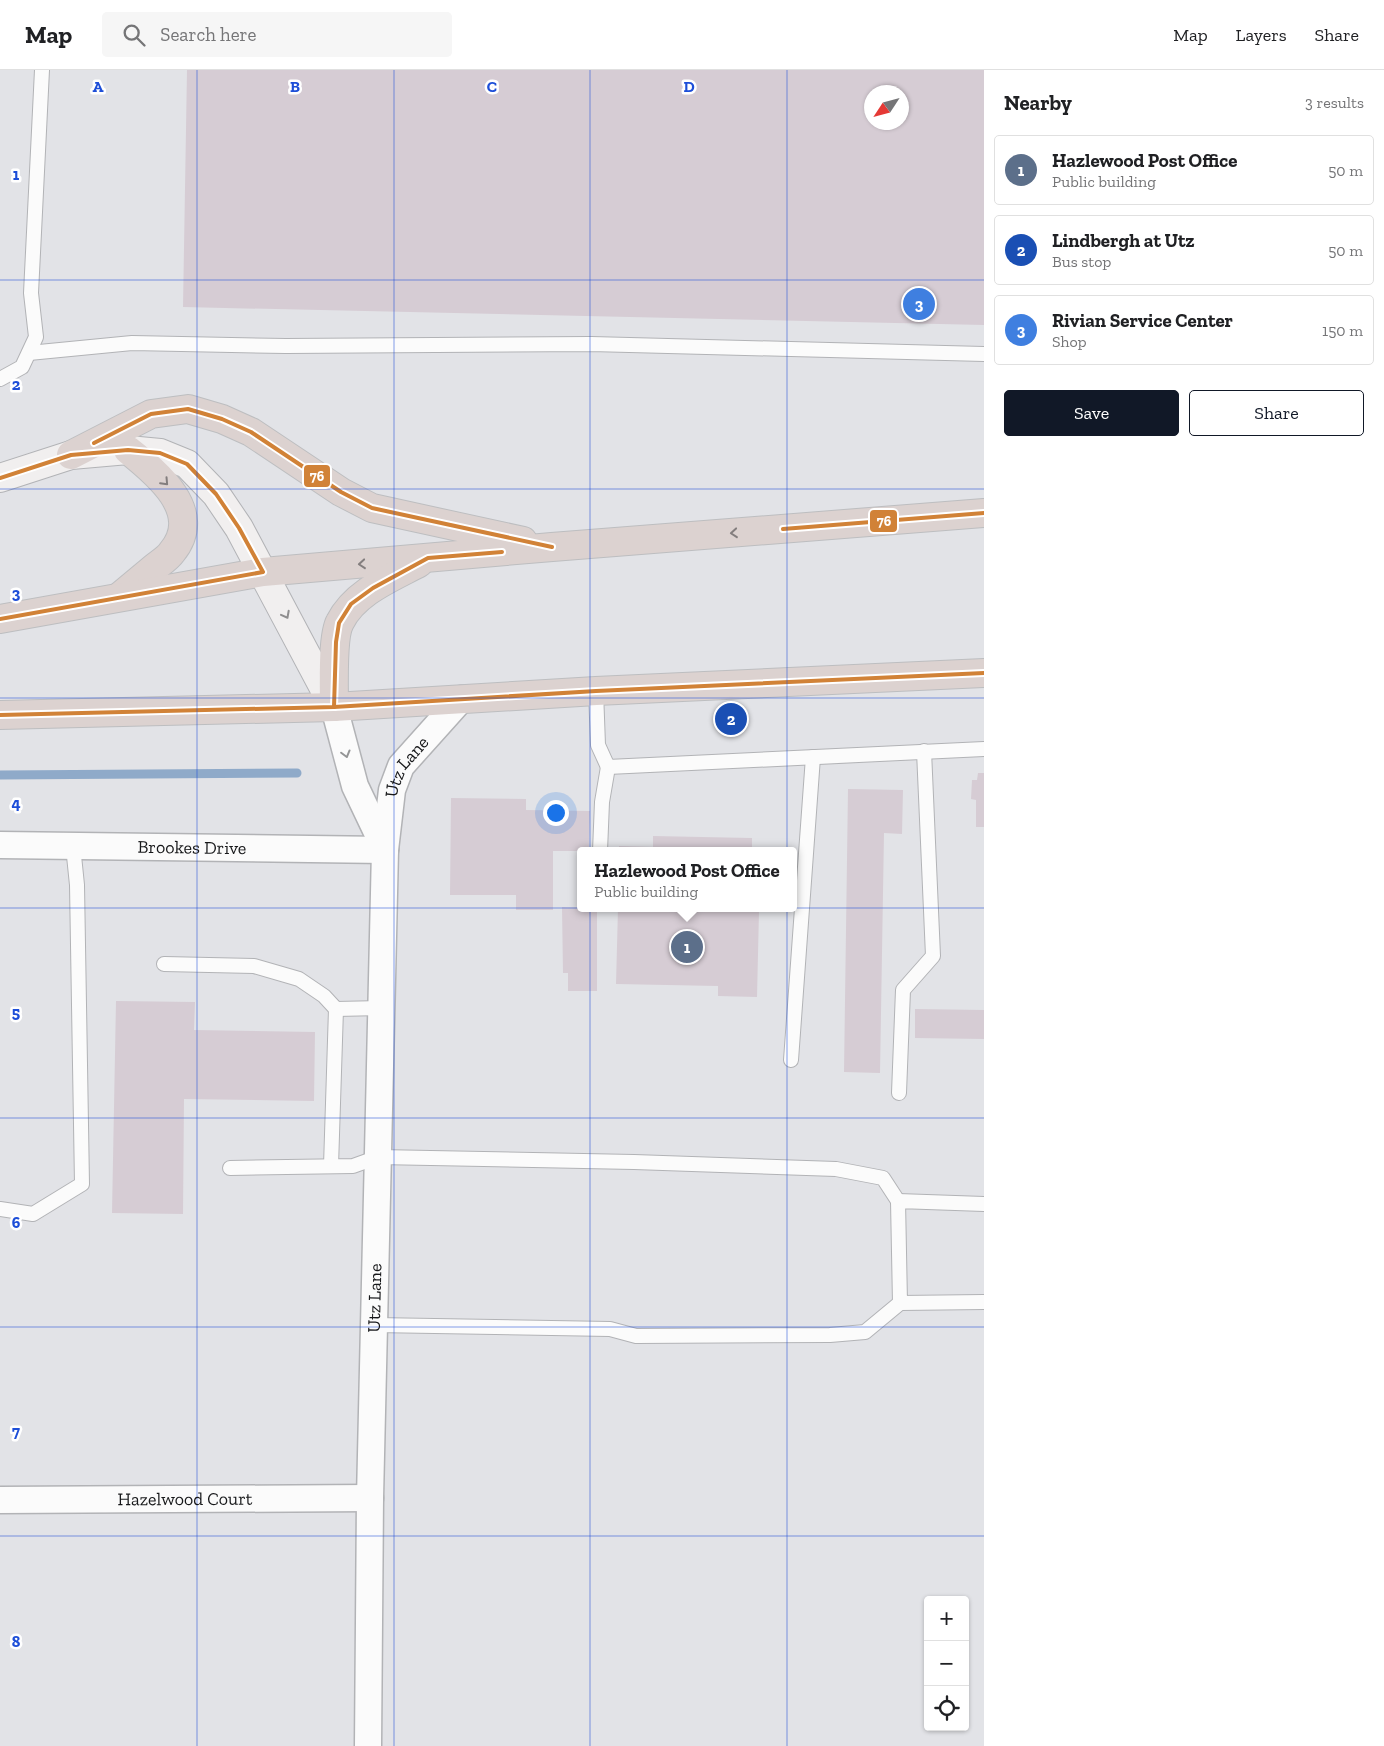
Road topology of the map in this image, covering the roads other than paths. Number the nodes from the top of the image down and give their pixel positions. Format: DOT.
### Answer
graph roads {
  1 [pos="42,70"];
  2 [pos="29,353"];
  3 [pos="984,354"];
  4 [pos="0,379"];
  5 [pos="128,450"];
  6 [pos="71,455"];
  7 [pos="0,478"];
  8 [pos="984,513"];
  9 [pos="552,547"];
  10 [pos="428,558"];
  11 [pos="264,572"];
  12 [pos="119,597"];
  13 [pos="0,620"];
  14 [pos="984,673"];
  15 [pos="596,691"];
  16 [pos="461,699"];
  17 [pos="334,706"];
  18 [pos="0,715"];
  19 [pos="984,749"];
  20 [pos="924,751"];
  21 [pos="814,757"];
  22 [pos="608,767"];
  23 [pos="0,845"];
  24 [pos="73,846"];
  25 [pos="600,847"];
  26 [pos="385,850"];
  27 [pos="164,964"];
  28 [pos="382,1008"];
  29 [pos="336,1009"];
  30 [pos="791,1060"];
  31 [pos="899,1093"];
  32 [pos="378,1157"];
  33 [pos="331,1166"];
  34 [pos="230,1168"];
  35 [pos="898,1201"];
  36 [pos="984,1204"];
  37 [pos="0,1209"];
  38 [pos="984,1302"];
  39 [pos="900,1303"];
  40 [pos="374,1326"];
  41 [pos="370,1498"];
  42 [pos="0,1500"];
  43 [pos="368,1746"];
  1 -- 2 [label="lane"];
  2 -- 3 [label="lane"];
  2 -- 4 [label="lane"];
  5 -- 6 [label="street"];
  5 -- 11 [label="street"];
  5 -- 12 [label="highway, one-way"];
  6 -- 7 [label="street"];
  6 -- 9 [label="highway"];
  8 -- 9 [label="highway, one-way"];
  9 -- 10 [label="highway"];
  10 -- 11 [label="highway, one-way"];
  10 -- 17 [label="highway"];
  11 -- 12 [label="highway"];
  11 -- 17 [label="street, one-way"];
  12 -- 13 [label="highway"];
  14 -- 15 [label="highway"];
  15 -- 16 [label="highway"];
  15 -- 22 [label="lane"];
  16 -- 17 [label="highway"];
  16 -- 26 [label="street, Utz Lane"];
  17 -- 18 [label="highway"];
  17 -- 26 [label="street, Utz Lane, one-way"];
  19 -- 20 [label="lane"];
  20 -- 21 [label="lane"];
  20 -- 31 [label="lane"];
  21 -- 22 [label="lane"];
  21 -- 30 [label="lane"];
  22 -- 25 [label="lane"];
  23 -- 24 [label="street, Brookes Drive"];
  24 -- 26 [label="street, Brookes Drive"];
  24 -- 37 [label="lane"];
  26 -- 28 [label="street, Utz Lane"];
  27 -- 29 [label="lane"];
  28 -- 29 [label="lane"];
  28 -- 32 [label="street, Utz Lane"];
  29 -- 33 [label="lane"];
  32 -- 33 [label="lane"];
  32 -- 35 [label="lane"];
  32 -- 40 [label="street, Utz Lane"];
  33 -- 34 [label="lane"];
  35 -- 36 [label="lane"];
  35 -- 39 [label="lane"];
  38 -- 39 [label="lane"];
  39 -- 40 [label="lane"];
  40 -- 41 [label="street, Utz Lane"];
  41 -- 42 [label="street, Hazelwood Court"];
  41 -- 43 [label="street, Utz Lane"];
}
